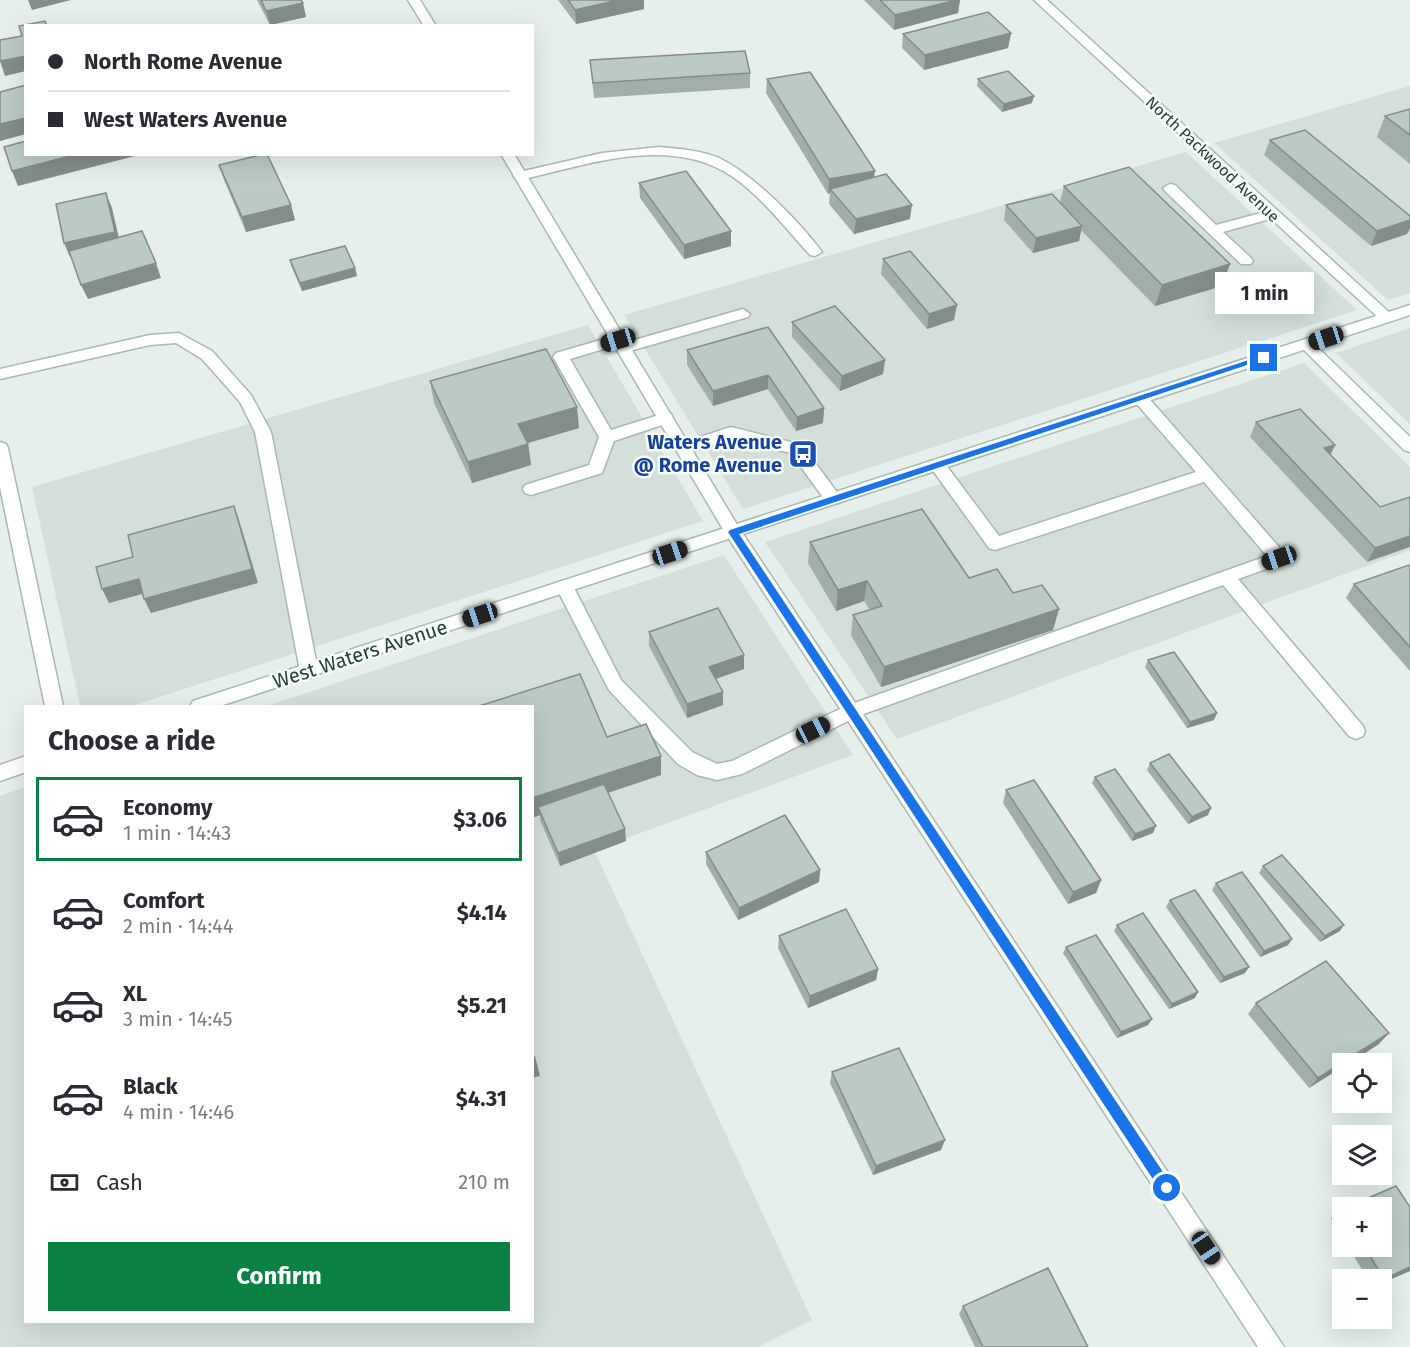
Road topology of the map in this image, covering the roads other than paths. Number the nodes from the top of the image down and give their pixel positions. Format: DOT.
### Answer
graph roads {
  1 [pos="414,0"];
  2 [pos="1040,0"];
  3 [pos="429,24"];
  4 [pos="508,156"];
  5 [pos="520,176"];
  6 [pos="1170,188"];
  7 [pos="1272,214"];
  8 [pos="1213,230"];
  9 [pos="815,252"];
  10 [pos="1245,261"];
  11 [pos="1410,310"];
  12 [pos="743,314"];
  13 [pos="1387,318"];
  14 [pos="621,344"];
  15 [pos="1306,344"];
  16 [pos="0,374"];
  17 [pos="1141,399"];
  18 [pos="665,418"];
  19 [pos="606,437"];
  20 [pos="1410,446"];
  21 [pos="0,448"];
  22 [pos="684,448"];
  23 [pos="938,465"];
  24 [pos="1206,474"];
  25 [pos="531,489"];
  26 [pos="833,499"];
  27 [pos="733,532"];
  28 [pos="1226,577"];
  29 [pos="565,587"];
  30 [pos="309,671"];
  31 [pos="54,705"];
  32 [pos="202,705"];
  33 [pos="852,711"];
  34 [pos="1356,731"];
  35 [pos="24,765"];
  36 [pos="0,772"];
  37 [pos="1272,1347"];
  1 -- 3 [label="street"];
  2 -- 7 [label="street, North Packwood Avenue"];
  4 -- 5 [label="street"];
  5 -- 9 [label="street"];
  5 -- 14 [label="street"];
  6 -- 8 [label="street"];
  7 -- 8 [label="street"];
  7 -- 13 [label="street, North Packwood Avenue"];
  8 -- 10 [label="street"];
  11 -- 13 [label="street, West Waters Avenue"];
  12 -- 14 [label="street"];
  13 -- 15 [label="street, West Waters Avenue"];
  14 -- 18 [label="street"];
  14 -- 19 [label="street"];
  15 -- 17 [label="street, West Waters Avenue"];
  15 -- 20 [label="street"];
  16 -- 30 [label="street"];
  17 -- 23 [label="street, West Waters Avenue"];
  17 -- 24 [label="street"];
  18 -- 19 [label="street"];
  18 -- 22 [label="street"];
  19 -- 25 [label="street"];
  21 -- 31 [label="street"];
  22 -- 26 [label="street"];
  22 -- 27 [label="street"];
  23 -- 24 [label="street"];
  23 -- 26 [label="street, West Waters Avenue"];
  24 -- 28 [label="street"];
  26 -- 27 [label="street, West Waters Avenue"];
  27 -- 29 [label="street, West Waters Avenue"];
  27 -- 33 [label="street"];
  28 -- 33 [label="street"];
  28 -- 34 [label="street"];
  29 -- 30 [label="street, West Waters Avenue"];
  29 -- 33 [label="street"];
  30 -- 32 [label="street, West Waters Avenue"];
  33 -- 37 [label="street"];
  35 -- 36 [label="street"];
}
